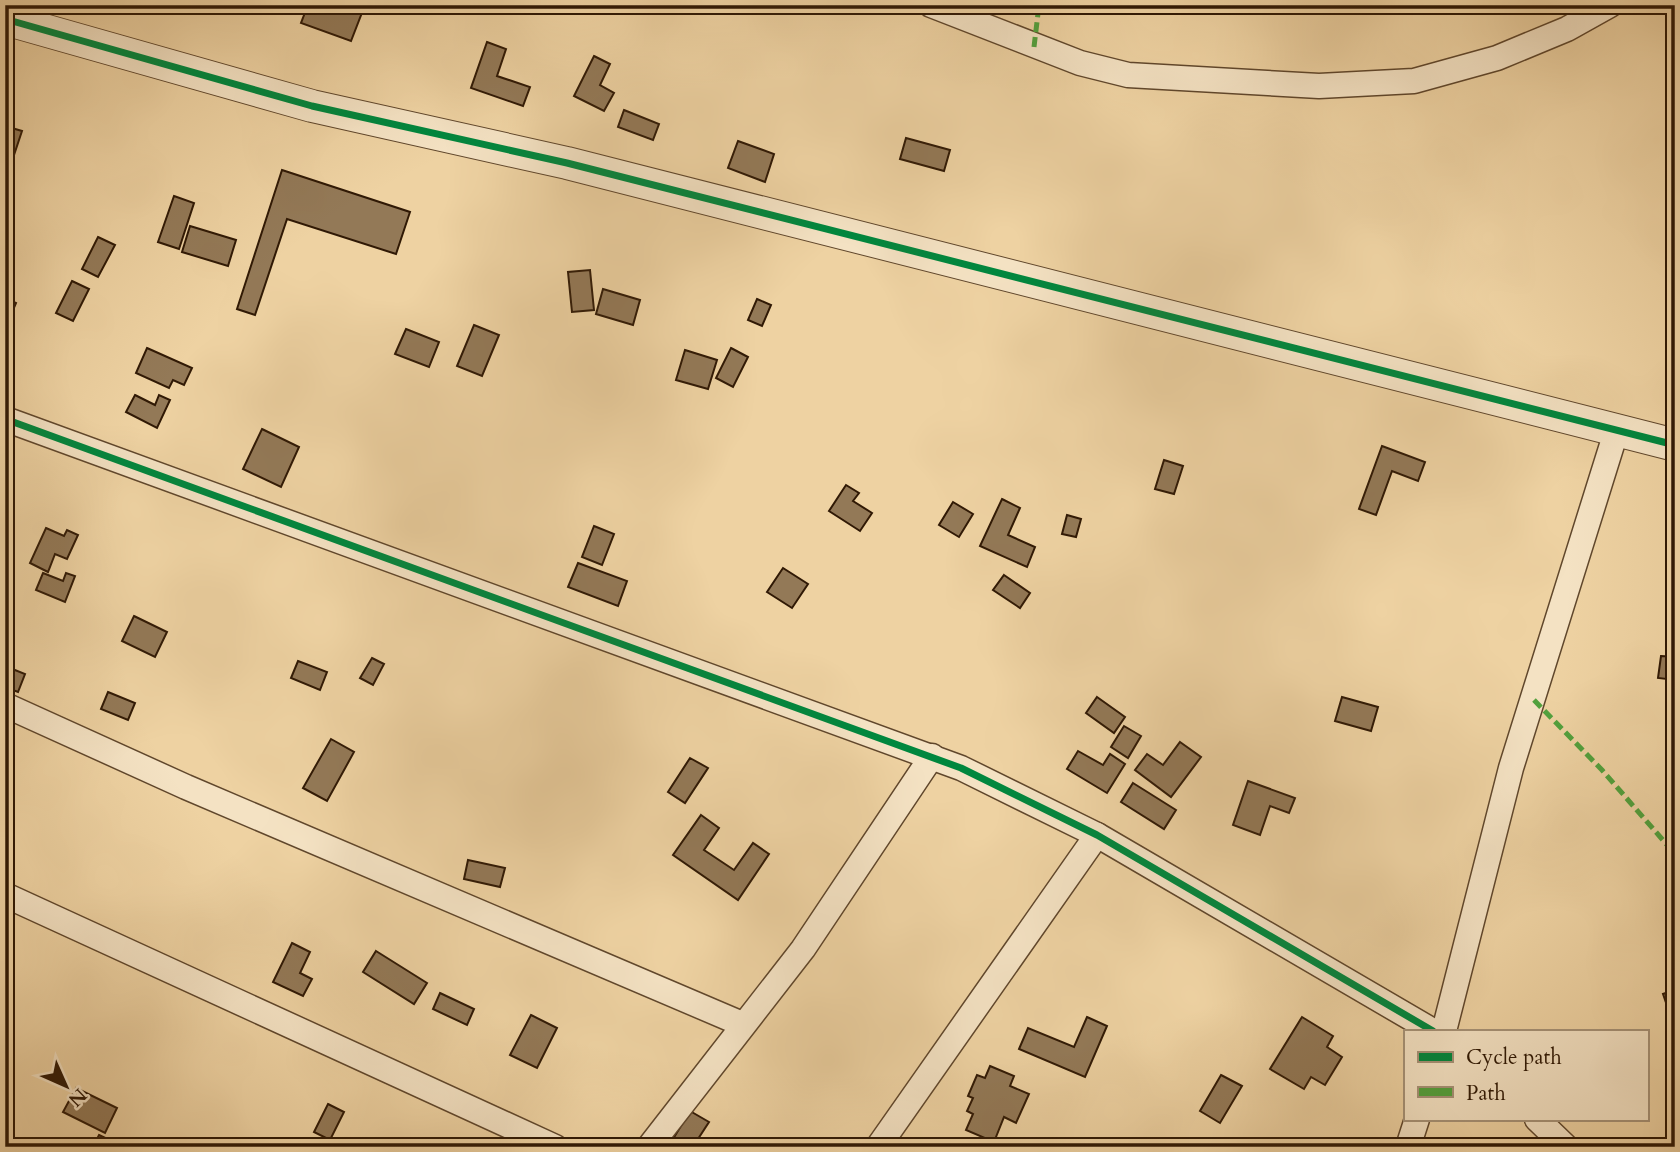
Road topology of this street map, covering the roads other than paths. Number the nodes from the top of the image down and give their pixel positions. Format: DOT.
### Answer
graph roads {
  1 [pos="931,5"];
  2 [pos="1610,5"];
  3 [pos="5,19"];
  4 [pos="5,419"];
  5 [pos="1616,432"];
  6 [pos="1675,445"];
  7 [pos="5,705"];
  8 [pos="932,756"];
  9 [pos="1097,835"];
  10 [pos="5,895"];
  11 [pos="742,1024"];
  12 [pos="1431,1030"];
  13 [pos="1444,1030"];
  14 [pos="1417,1120"];
  15 [pos="1538,1120"];
  16 [pos="555,1147"];
  17 [pos="649,1147"];
  18 [pos="878,1147"];
  19 [pos="1408,1147"];
  20 [pos="1566,1147"];
  1 -- 2 [label="street"];
  3 -- 5 [label="street"];
  4 -- 8 [label="street"];
  5 -- 6 [label="street"];
  5 -- 13 [label="street"];
  7 -- 11 [label="street"];
  8 -- 9 [label="street"];
  8 -- 11 [label="street"];
  9 -- 12 [label="street"];
  9 -- 18 [label="street"];
  10 -- 16 [label="street"];
  11 -- 17 [label="street"];
  14 -- 19 [label="street"];
  15 -- 20 [label="street"];
}
